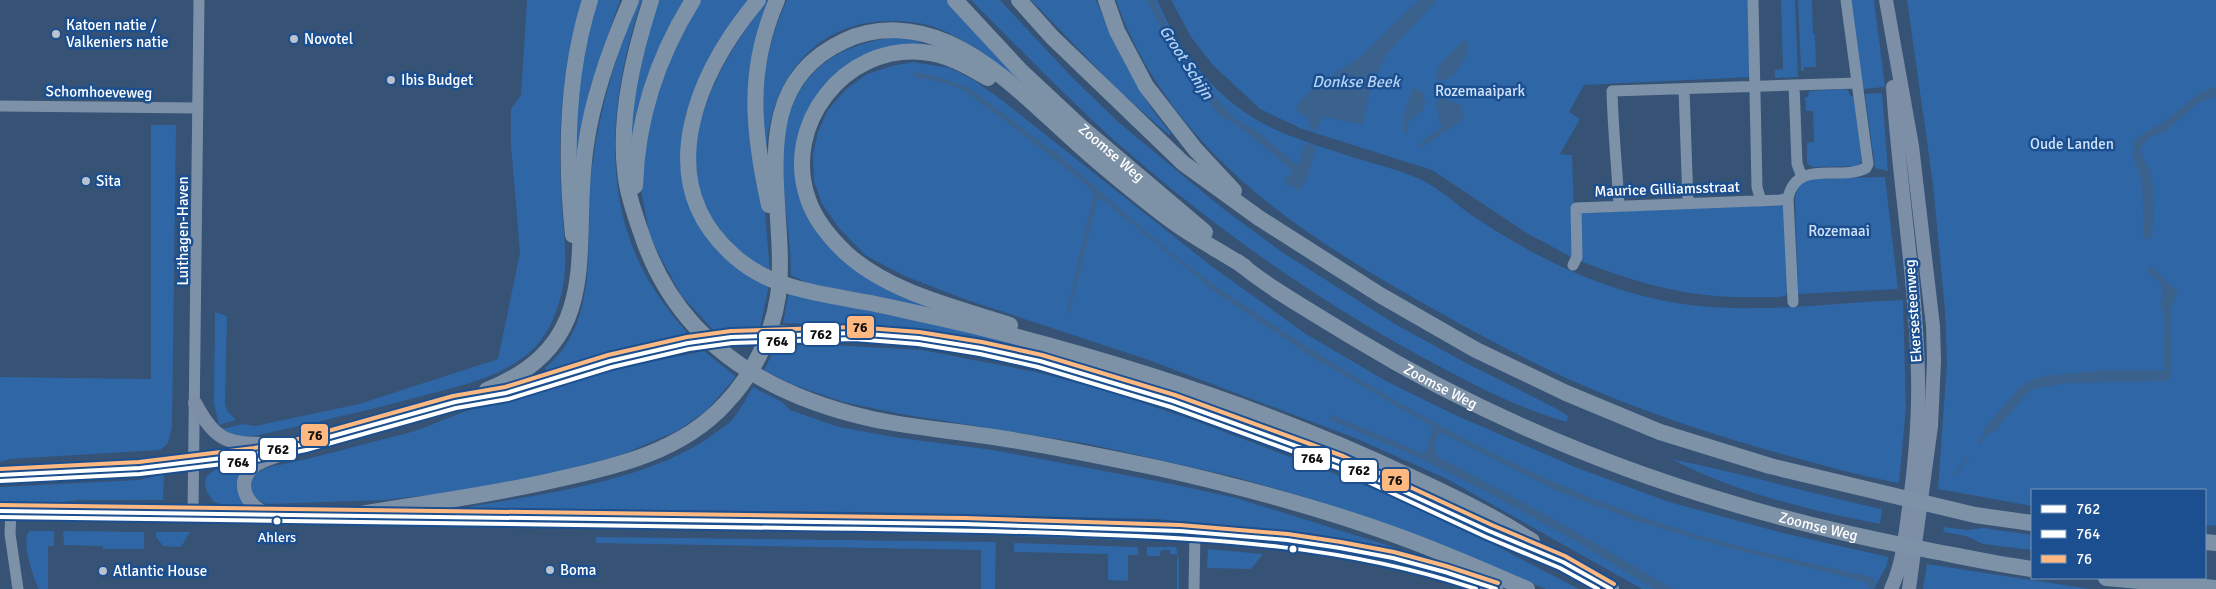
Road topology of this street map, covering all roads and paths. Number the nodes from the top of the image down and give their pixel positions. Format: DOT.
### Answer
graph roads {
  1 [pos="199,0"];
  2 [pos="590,0"];
  3 [pos="631,0"];
  4 [pos="651,0"];
  5 [pos="693,0"];
  6 [pos="758,0"];
  7 [pos="777,0"];
  8 [pos="955,0"];
  9 [pos="1019,0"];
  10 [pos="1106,0"];
  11 [pos="1753,0"];
  12 [pos="1846,0"];
  13 [pos="1886,0"];
  14 [pos="1890,31"];
  15 [pos="1857,83"];
  16 [pos="1794,85"];
  17 [pos="1754,86"];
  18 [pos="1684,89"];
  19 [pos="0,106"];
  20 [pos="198,108"];
  21 [pos="1048,116"];
  22 [pos="1802,177"];
  23 [pos="1788,198"];
  24 [pos="1761,201"];
  25 [pos="1688,204"];
  26 [pos="1619,206"];
  27 [pos="636,216"];
  28 [pos="1259,218"];
  29 [pos="780,259"];
  30 [pos="579,262"];
  31 [pos="1572,266"];
  32 [pos="1245,267"];
  33 [pos="1793,302"];
  34 [pos="1126,368"];
  35 [pos="455,402"];
  36 [pos="196,403"];
  37 [pos="304,444"];
  38 [pos="195,462"];
  39 [pos="0,475"];
  40 [pos="5,511"];
  41 [pos="193,513"];
  42 [pos="268,514"];
  43 [pos="356,515"];
  44 [pos="2031,523"];
  45 [pos="1195,531"];
  46 [pos="1563,562"];
  47 [pos="2031,568"];
  48 [pos="2117,579"];
  49 [pos="2216,588"];
  50 [pos="18,589"];
  51 [pos="1194,589"];
  52 [pos="1496,589"];
  53 [pos="1526,589"];
  54 [pos="1611,589"];
  55 [pos="1891,589"];
  56 [pos="1909,589"];
  1 -- 20 [label="street, Luithagen-Haven"];
  2 -- 30 [label="highway"];
  3 -- 30 [label="highway"];
  4 -- 27 [label="highway"];
  5 -- 27 [label="highway"];
  6 -- 34 [label="highway"];
  7 -- 29 [label="highway"];
  8 -- 32 [label="highway, Zoomse Weg"];
  9 -- 28 [label="highway"];
  10 -- 28 [label="highway"];
  11 -- 17 [label="street"];
  12 -- 15 [label="street"];
  13 -- 14 [label="main road, Ekersesteenweg"];
  14 -- 55 [label="main road, Ekersesteenweg"];
  14 -- 56 [label="main road, Ekersesteenweg"];
  15 -- 16 [label="street"];
  15 -- 22 [label="street"];
  16 -- 17 [label="street"];
  16 -- 22 [label="street"];
  17 -- 18 [label="street"];
  17 -- 24 [label="street"];
  18 -- 25 [label="street"];
  18 -- 26 [label="street"];
  19 -- 20 [label="street, Schomhoeveweg"];
  20 -- 36 [label="street, Luithagen-Haven"];
  21 -- 29 [label="highway"];
  21 -- 32 [label="highway"];
  21 -- 34 [label="highway"];
  22 -- 23 [label="street"];
  23 -- 24 [label="street, Maurice Gilliamsstraat"];
  23 -- 33 [label="street"];
  24 -- 25 [label="street, Maurice Gilliamsstraat"];
  25 -- 26 [label="street, Maurice Gilliamsstraat"];
  26 -- 31 [label="street, Maurice Gilliamsstraat"];
  27 -- 53 [label="highway"];
  28 -- 44 [label="highway"];
  29 -- 43 [label="highway"];
  30 -- 35 [label="highway"];
  32 -- 47 [label="highway, Zoomse Weg"];
  34 -- 46 [label="highway"];
  35 -- 37 [label="highway"];
  35 -- 46 [label="highway"];
  36 -- 37 [label="main road"];
  36 -- 38 [label="street, Luithagen-Haven"];
  37 -- 38 [label="main road"];
  37 -- 42 [label="main road"];
  38 -- 39 [label="main road"];
  38 -- 41 [label="street, Luithagen-Haven"];
  40 -- 41 [label="main road"];
  40 -- 50 [label="street"];
  41 -- 42 [label="main road"];
  42 -- 43 [label="main road"];
  43 -- 45 [label="main road"];
  45 -- 51 [label="street"];
  45 -- 52 [label="main road"];
  46 -- 54 [label="highway"];
  48 -- 49 [label="highway"];
}
